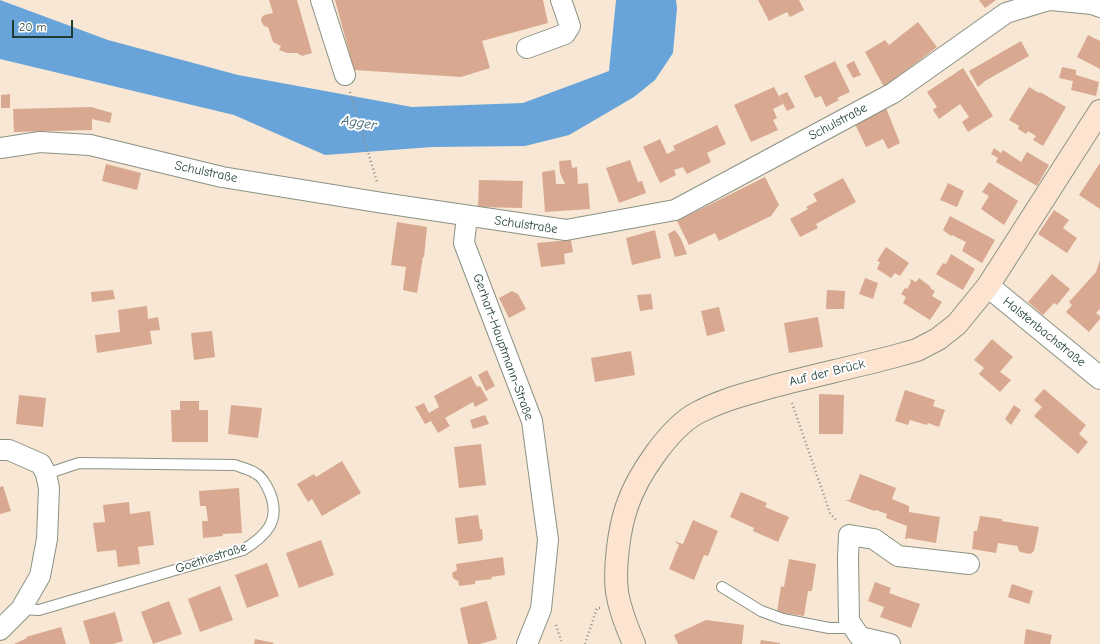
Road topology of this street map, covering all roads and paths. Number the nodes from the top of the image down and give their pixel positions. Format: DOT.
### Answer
graph roads {
  1 [pos="321,0"];
  2 [pos="561,0"];
  3 [pos="1050,0"];
  4 [pos="1100,7"];
  5 [pos="527,48"];
  6 [pos="347,82"];
  7 [pos="1100,111"];
  8 [pos="0,148"];
  9 [pos="377,183"];
  10 [pos="467,216"];
  11 [pos="988,286"];
  12 [pos="1100,378"];
  13 [pos="786,383"];
  14 [pos="0,450"];
  15 [pos="46,474"];
  16 [pos="849,535"];
  17 [pos="969,564"];
  18 [pos="722,587"];
  19 [pos="620,605"];
  20 [pos="21,609"];
  21 [pos="854,628"];
  22 [pos="0,630"];
  23 [pos="527,644"];
  24 [pos="585,644"];
  25 [pos="634,644"];
  26 [pos="890,644"];
  1 -- 6 [label="street"];
  2 -- 5 [label="street"];
  3 -- 4 [label="street, Schulstraße"];
  3 -- 10 [label="street, Schulstraße"];
  6 -- 9 [label="path"];
  7 -- 11 [label="main road, Auf der Brück"];
  8 -- 10 [label="street, Schulstraße"];
  10 -- 23 [label="street, Gerhart-Hauptmann-Straße"];
  11 -- 12 [label="street, Halstenbachstraße"];
  11 -- 13 [label="main road, Auf der Brück"];
  13 -- 16 [label="path"];
  13 -- 19 [label="main road, Auf der Brück"];
  14 -- 15 [label="street"];
  15 -- 20 [label="street"];
  15 -- 20 [label="lane, Goethestraße"];
  16 -- 17 [label="street"];
  16 -- 21 [label="street"];
  18 -- 21 [label="lane"];
  19 -- 24 [label="path"];
  19 -- 25 [label="main road, Auf der Brück"];
  20 -- 22 [label="street"];
  21 -- 26 [label="street"];
}
